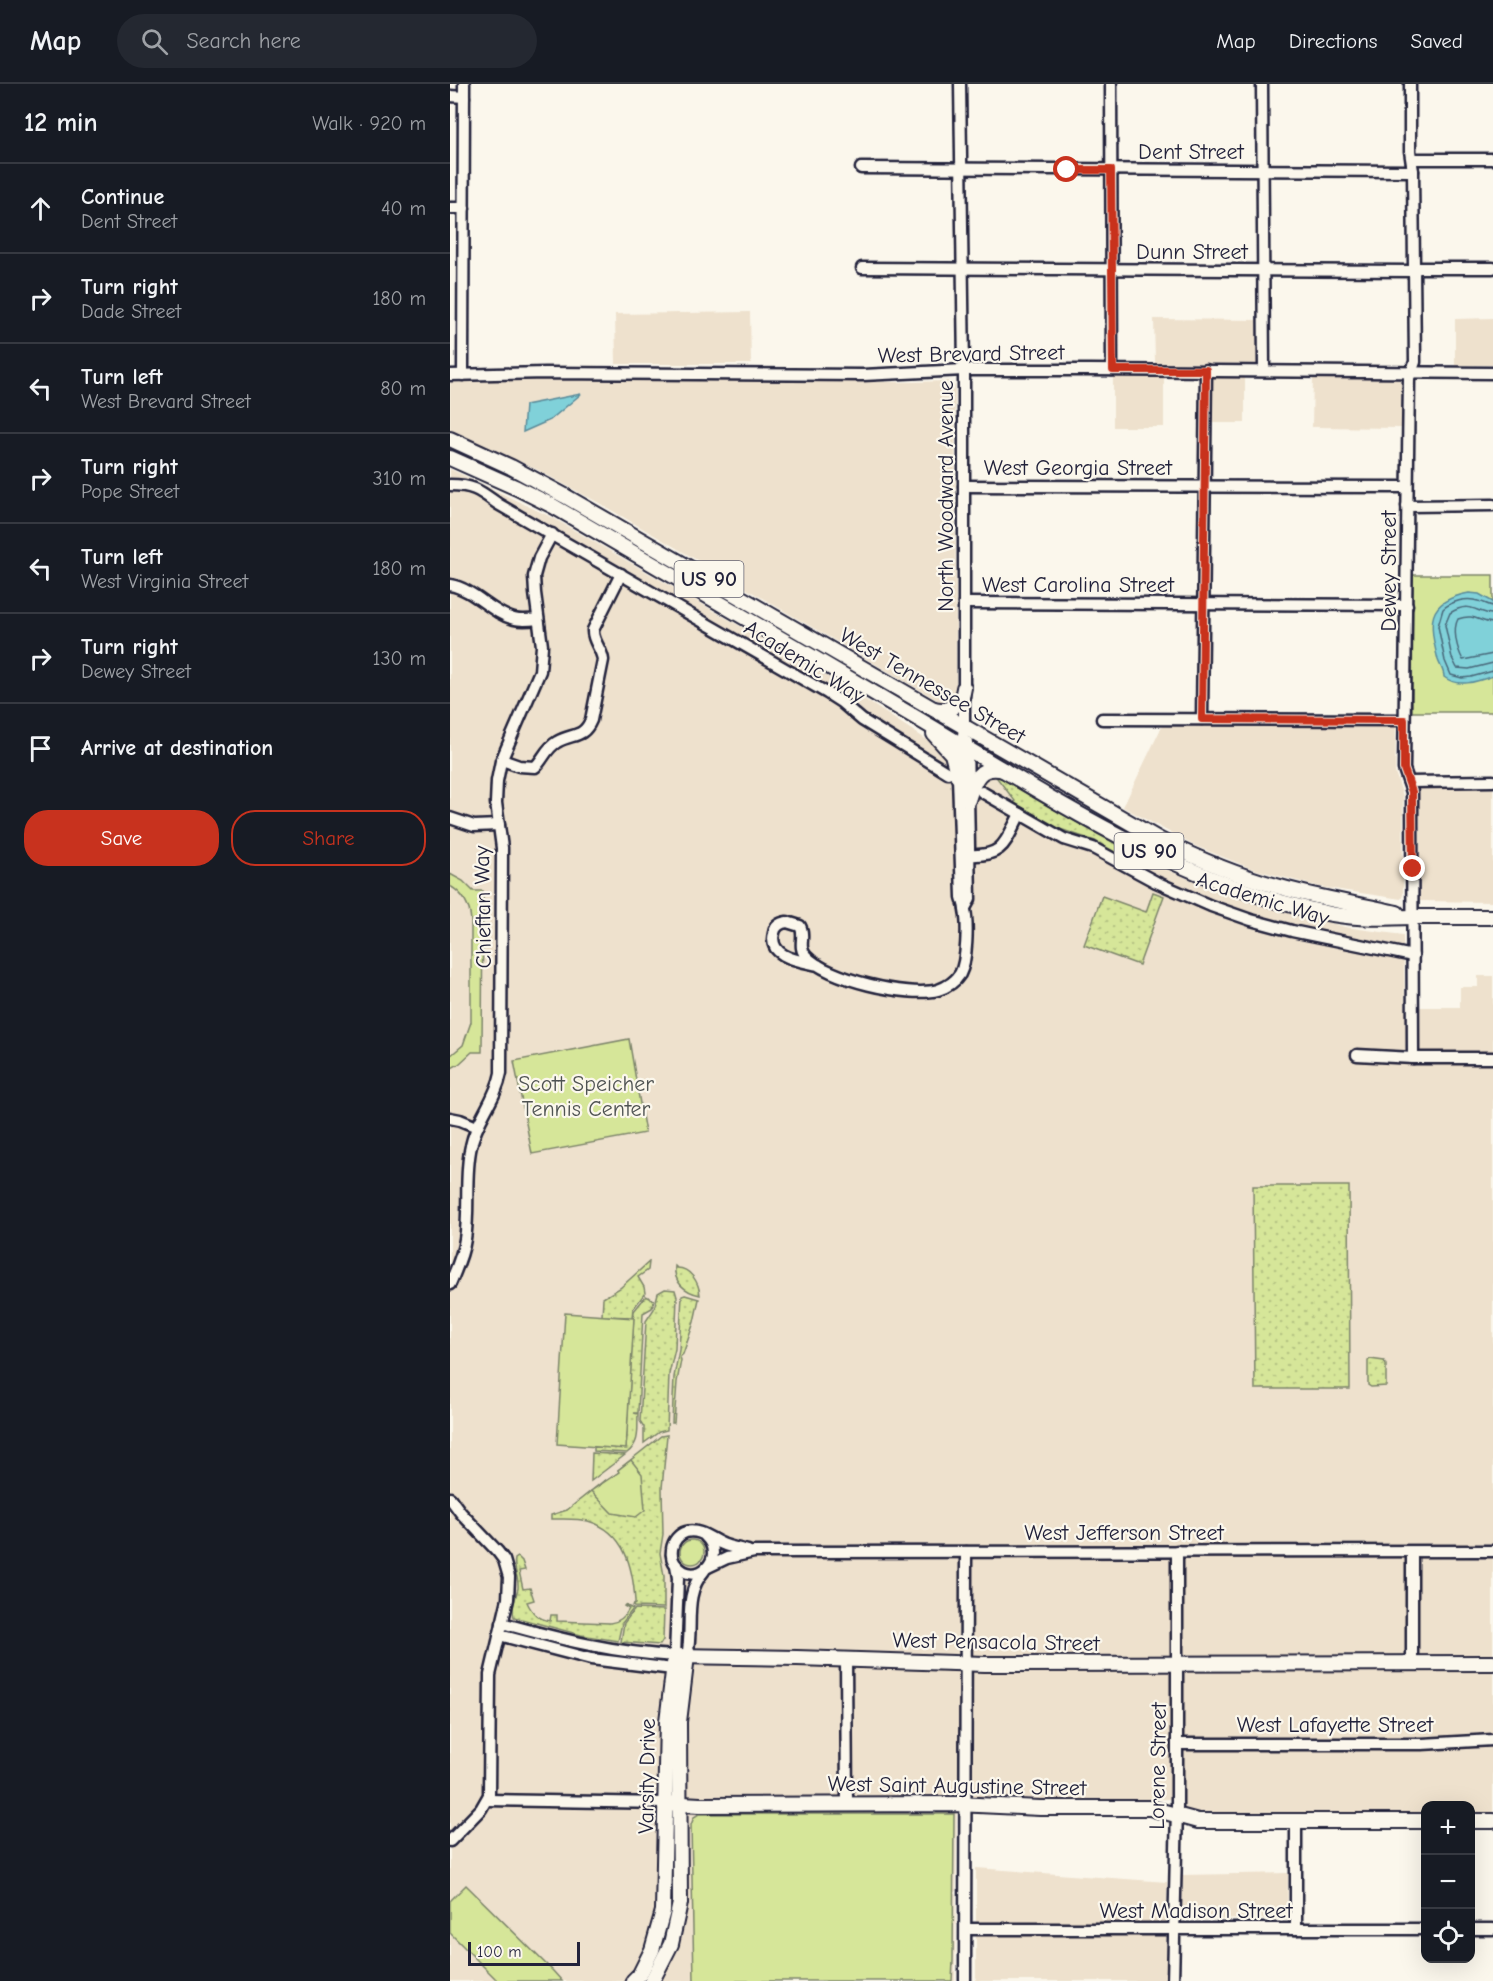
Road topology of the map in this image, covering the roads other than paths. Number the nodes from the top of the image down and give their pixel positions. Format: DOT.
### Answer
graph roads {
  1 [pos="464,84"];
  2 [pos="960,84"];
  3 [pos="1111,84"];
  4 [pos="1262,84"];
  5 [pos="1410,84"];
  6 [pos="450,96"];
  7 [pos="464,96"];
  8 [pos="1412,159"];
  9 [pos="1493,159"];
  10 [pos="861,168"];
  11 [pos="961,169"];
  12 [pos="1111,170"];
  13 [pos="1262,171"];
  14 [pos="1413,171"];
  15 [pos="450,208"];
  16 [pos="464,208"];
  17 [pos="862,268"];
  18 [pos="1493,268"];
  19 [pos="1415,269"];
  20 [pos="962,270"];
  21 [pos="1112,270"];
  22 [pos="1263,270"];
  23 [pos="964,370"];
  24 [pos="1113,370"];
  25 [pos="1206,370"];
  26 [pos="1264,370"];
  27 [pos="1412,371"];
  28 [pos="1493,373"];
  29 [pos="450,375"];
  30 [pos="462,375"];
  31 [pos="450,439"];
  32 [pos="450,458"];
  33 [pos="450,485"];
  34 [pos="964,486"];
  35 [pos="1205,487"];
  36 [pos="1407,487"];
  37 [pos="1407,506"];
  38 [pos="1493,506"];
  39 [pos="552,534"];
  40 [pos="621,574"];
  41 [pos="450,585"];
  42 [pos="964,603"];
  43 [pos="1203,604"];
  44 [pos="1407,605"];
  45 [pos="538,620"];
  46 [pos="964,688"];
  47 [pos="930,707"];
  48 [pos="917,718"];
  49 [pos="1102,719"];
  50 [pos="1202,719"];
  51 [pos="1404,720"];
  52 [pos="964,727"];
  53 [pos="964,746"];
  54 [pos="502,760"];
  55 [pos="1005,770"];
  56 [pos="953,775"];
  57 [pos="1493,781"];
  58 [pos="1409,782"];
  59 [pos="982,792"];
  60 [pos="968,800"];
  61 [pos="1020,814"];
  62 [pos="450,818"];
  63 [pos="499,825"];
  64 [pos="969,855"];
  65 [pos="965,908"];
  66 [pos="1413,917"];
  67 [pos="1493,917"];
  68 [pos="1413,956"];
  69 [pos="819,965"];
  70 [pos="1357,1055"];
  71 [pos="1413,1058"];
  72 [pos="1493,1058"];
  73 [pos="450,1118"];
  74 [pos="477,1127"];
  75 [pos="450,1284"];
  76 [pos="450,1498"];
  77 [pos="705,1536"];
  78 [pos="1177,1551"];
  79 [pos="1493,1551"];
  80 [pos="754,1552"];
  81 [pos="966,1552"];
  82 [pos="1412,1552"];
  83 [pos="676,1565"];
  84 [pos="706,1568"];
  85 [pos="502,1623"];
  86 [pos="499,1635"];
  87 [pos="846,1659"];
  88 [pos="680,1663"];
  89 [pos="1412,1663"];
  90 [pos="1493,1663"];
  91 [pos="966,1664"];
  92 [pos="1177,1664"];
  93 [pos="1493,1740"];
  94 [pos="1177,1744"];
  95 [pos="487,1800"];
  96 [pos="672,1803"];
  97 [pos="847,1804"];
  98 [pos="966,1804"];
  99 [pos="1176,1815"];
  100 [pos="1296,1821"];
  101 [pos="1421,1821"];
  102 [pos="1475,1821"];
  103 [pos="1493,1821"];
  104 [pos="450,1841"];
  105 [pos="966,1929"];
  106 [pos="1174,1929"];
  107 [pos="1296,1929"];
  108 [pos="1421,1929"];
  109 [pos="1475,1929"];
  110 [pos="1493,1929"];
  111 [pos="633,1981"];
  112 [pos="652,1981"];
  113 [pos="964,1981"];
  114 [pos="1173,1981"];
  1 -- 7 [label="street"];
  2 -- 11 [label="street, North Woodward Avenue"];
  3 -- 12 [label="street"];
  4 -- 13 [label="street"];
  5 -- 8 [label="street, Dewey Street"];
  6 -- 7 [label="street"];
  7 -- 16 [label="street"];
  8 -- 9 [label="street"];
  8 -- 14 [label="street, Dewey Street"];
  10 -- 11 [label="street, Dent Street"];
  11 -- 12 [label="street, Dent Street"];
  11 -- 20 [label="street, North Woodward Avenue"];
  12 -- 13 [label="street, Dent Street"];
  12 -- 21 [label="street"];
  13 -- 14 [label="street, Dent Street"];
  13 -- 22 [label="street"];
  14 -- 19 [label="street, Dewey Street"];
  15 -- 16 [label="street"];
  16 -- 30 [label="street"];
  17 -- 20 [label="street, Dunn Street"];
  18 -- 19 [label="street, Dunn Street"];
  19 -- 22 [label="street, Dunn Street"];
  19 -- 27 [label="street, Dewey Street"];
  20 -- 21 [label="street, Dunn Street"];
  20 -- 23 [label="street, North Woodward Avenue"];
  21 -- 22 [label="street, Dunn Street"];
  21 -- 24 [label="street"];
  22 -- 26 [label="street"];
  23 -- 24 [label="street, West Brevard Street"];
  23 -- 30 [label="street, West Brevard Street"];
  23 -- 34 [label="street, North Woodward Avenue"];
  24 -- 25 [label="street, West Brevard Street"];
  25 -- 26 [label="street, West Brevard Street"];
  25 -- 35 [label="street"];
  26 -- 27 [label="street, West Brevard Street"];
  27 -- 28 [label="street, West Brevard Street"];
  27 -- 36 [label="street, Dewey Street"];
  29 -- 30 [label="street, West Brevard Street"];
  31 -- 47 [label="main road, West Tennessee Street / US 90"];
  32 -- 48 [label="main road, West Tennessee Street / US 90"];
  33 -- 39 [label="street, Academic Way"];
  34 -- 35 [label="street, West Georgia Street"];
  34 -- 42 [label="street, North Woodward Avenue"];
  35 -- 36 [label="street, West Georgia Street"];
  35 -- 43 [label="street"];
  36 -- 37 [label="street, Dewey Street"];
  37 -- 38 [label="street"];
  37 -- 44 [label="street, Dewey Street"];
  39 -- 40 [label="street, Academic Way"];
  39 -- 45 [label="street, Chieftan Way"];
  40 -- 54 [label="street"];
  40 -- 56 [label="street, Academic Way"];
  41 -- 45 [label="street"];
  42 -- 43 [label="street, West Carolina Street"];
  42 -- 46 [label="street, North Woodward Avenue"];
  43 -- 44 [label="street, West Carolina Street"];
  43 -- 50 [label="street"];
  44 -- 51 [label="street, Dewey Street"];
  45 -- 54 [label="street, Chieftan Way"];
  46 -- 47 [label="main road"];
  46 -- 52 [label="street, North Woodward Avenue"];
  47 -- 52 [label="main road, West Tennessee Street / US 90"];
  48 -- 53 [label="main road, West Tennessee Street / US 90"];
  48 -- 56 [label="main road"];
  49 -- 50 [label="street"];
  50 -- 51 [label="street"];
  51 -- 58 [label="street, Dewey Street"];
  52 -- 53 [label="street, North Woodward Avenue"];
  52 -- 66 [label="main road, West Tennessee Street / US 90"];
  53 -- 55 [label="main road, West Tennessee Street / US 90"];
  53 -- 56 [label="street, North Woodward Avenue"];
  53 -- 60 [label="street, North Woodward Avenue"];
  54 -- 63 [label="street, Chieftan Way"];
  55 -- 60 [label="main road"];
  55 -- 66 [label="main road, West Tennessee Street / US 90"];
  56 -- 65 [label="street, North Woodward Avenue"];
  57 -- 58 [label="street"];
  58 -- 66 [label="street, Dewey Street"];
  59 -- 61 [label="street, Academic Way"];
  60 -- 64 [label="street, North Woodward Avenue"];
  61 -- 64 [label="street"];
  61 -- 68 [label="street, Academic Way"];
  62 -- 63 [label="street"];
  63 -- 74 [label="street, Chieftan Way"];
  64 -- 65 [label="street, North Woodward Avenue"];
  65 -- 69 [label="street, North Woodward Avenue"];
  66 -- 67 [label="main road, West Tennessee Street / US 90"];
  66 -- 68 [label="street, Dewey Street"];
  68 -- 71 [label="street, Dewey Street"];
  69 -- 69 [label="street, North Woodward Avenue"];
  70 -- 71 [label="street"];
  71 -- 72 [label="street"];
  73 -- 74 [label="street"];
  74 -- 75 [label="street, Chieftan Way"];
  76 -- 85 [label="street"];
  77 -- 80 [label="street, West Jefferson Street"];
  77 -- 83 [label="street"];
  77 -- 84 [label="street"];
  78 -- 81 [label="street, West Jefferson Street"];
  78 -- 82 [label="street, West Jefferson Street"];
  78 -- 92 [label="street, Lorene Street"];
  79 -- 82 [label="street, West Jefferson Street"];
  80 -- 81 [label="street, West Jefferson Street"];
  80 -- 84 [label="street, West Jefferson Street"];
  81 -- 91 [label="street"];
  82 -- 89 [label="street"];
  83 -- 84 [label="street"];
  83 -- 88 [label="street, Varsity Drive"];
  84 -- 88 [label="street, Varsity Drive"];
  85 -- 86 [label="street"];
  85 -- 88 [label="street, West Pensacola Street"];
  86 -- 88 [label="street, West Pensacola Street"];
  86 -- 95 [label="street"];
  87 -- 88 [label="main road, West Pensacola Street"];
  87 -- 91 [label="main road, West Pensacola Street"];
  87 -- 97 [label="street"];
  88 -- 96 [label="main road, Varsity Drive"];
  89 -- 90 [label="main road, West Pensacola Street"];
  89 -- 92 [label="main road, West Pensacola Street"];
  91 -- 92 [label="main road, West Pensacola Street"];
  91 -- 98 [label="street"];
  92 -- 94 [label="street, Lorene Street"];
  93 -- 94 [label="street, West Lafayette Street"];
  94 -- 99 [label="street, Lorene Street"];
  95 -- 96 [label="street, West Saint Augustine Street"];
  95 -- 104 [label="street"];
  96 -- 97 [label="main road, West Saint Augustine Street"];
  96 -- 111 [label="main road, Varsity Drive"];
  96 -- 112 [label="main road, Varsity Drive"];
  97 -- 98 [label="main road, West Saint Augustine Street"];
  98 -- 99 [label="main road, West Saint Augustine Street"];
  98 -- 105 [label="street"];
  99 -- 100 [label="main road, West Saint Augustine Street"];
  99 -- 106 [label="street, Lorene Street"];
  100 -- 101 [label="main road, West Saint Augustine Street"];
  100 -- 107 [label="street"];
  102 -- 103 [label="main road"];
  105 -- 106 [label="street, West Madison Street"];
  105 -- 113 [label="street"];
  106 -- 107 [label="street, West Madison Street"];
  106 -- 114 [label="street, Lorene Street"];
  107 -- 108 [label="street, West Madison Street"];
  109 -- 110 [label="street"];
}
